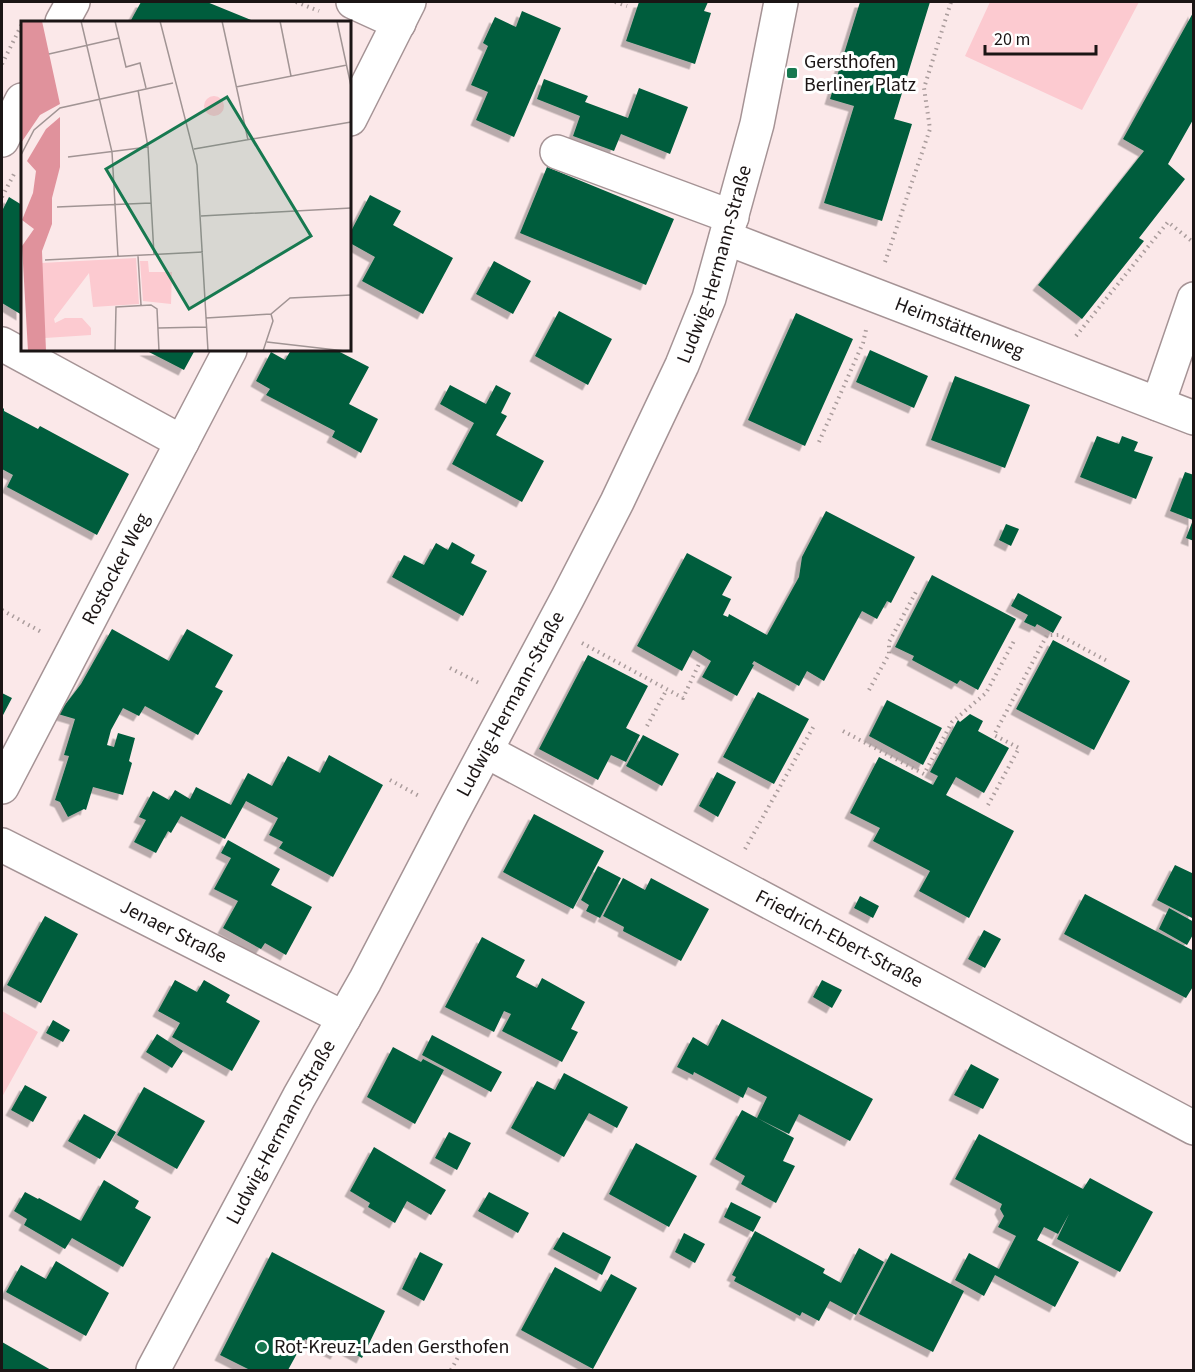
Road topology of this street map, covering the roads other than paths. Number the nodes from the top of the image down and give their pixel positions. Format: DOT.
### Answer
graph roads {
  1 [pos="73,2"];
  2 [pos="353,2"];
  3 [pos="781,2"];
  4 [pos="404,12"];
  5 [pos="63,21"];
  6 [pos="21,104"];
  7 [pos="351,117"];
  8 [pos="557,152"];
  9 [pos="9,154"];
  10 [pos="729,227"];
  11 [pos="1194,299"];
  12 [pos="2,344"];
  13 [pos="229,351"];
  14 [pos="1158,404"];
  15 [pos="1194,418"];
  16 [pos="182,442"];
  17 [pos="486,751"];
  18 [pos="2,787"];
  19 [pos="2,845"];
  20 [pos="344,1018"];
  21 [pos="1194,1128"];
  22 [pos="153,1371"];
  1 -- 5 [label="street"];
  2 -- 4 [label="street"];
  3 -- 10 [label="street, Ludwig-Hermann-Straße"];
  4 -- 7 [label="street"];
  6 -- 9 [label="street"];
  8 -- 10 [label="street, Heimstättenweg"];
  10 -- 14 [label="street, Heimstättenweg"];
  10 -- 17 [label="street, Ludwig-Hermann-Straße"];
  11 -- 14 [label="street"];
  12 -- 16 [label="street"];
  13 -- 16 [label="street, Rostocker Weg"];
  14 -- 15 [label="street, Heimstättenweg"];
  16 -- 18 [label="street, Rostocker Weg"];
  17 -- 20 [label="street, Ludwig-Hermann-Straße"];
  17 -- 21 [label="street, Friedrich-Ebert-Straße"];
  19 -- 20 [label="street, Jenaer Straße"];
  20 -- 22 [label="street, Ludwig-Hermann-Straße"];
}
